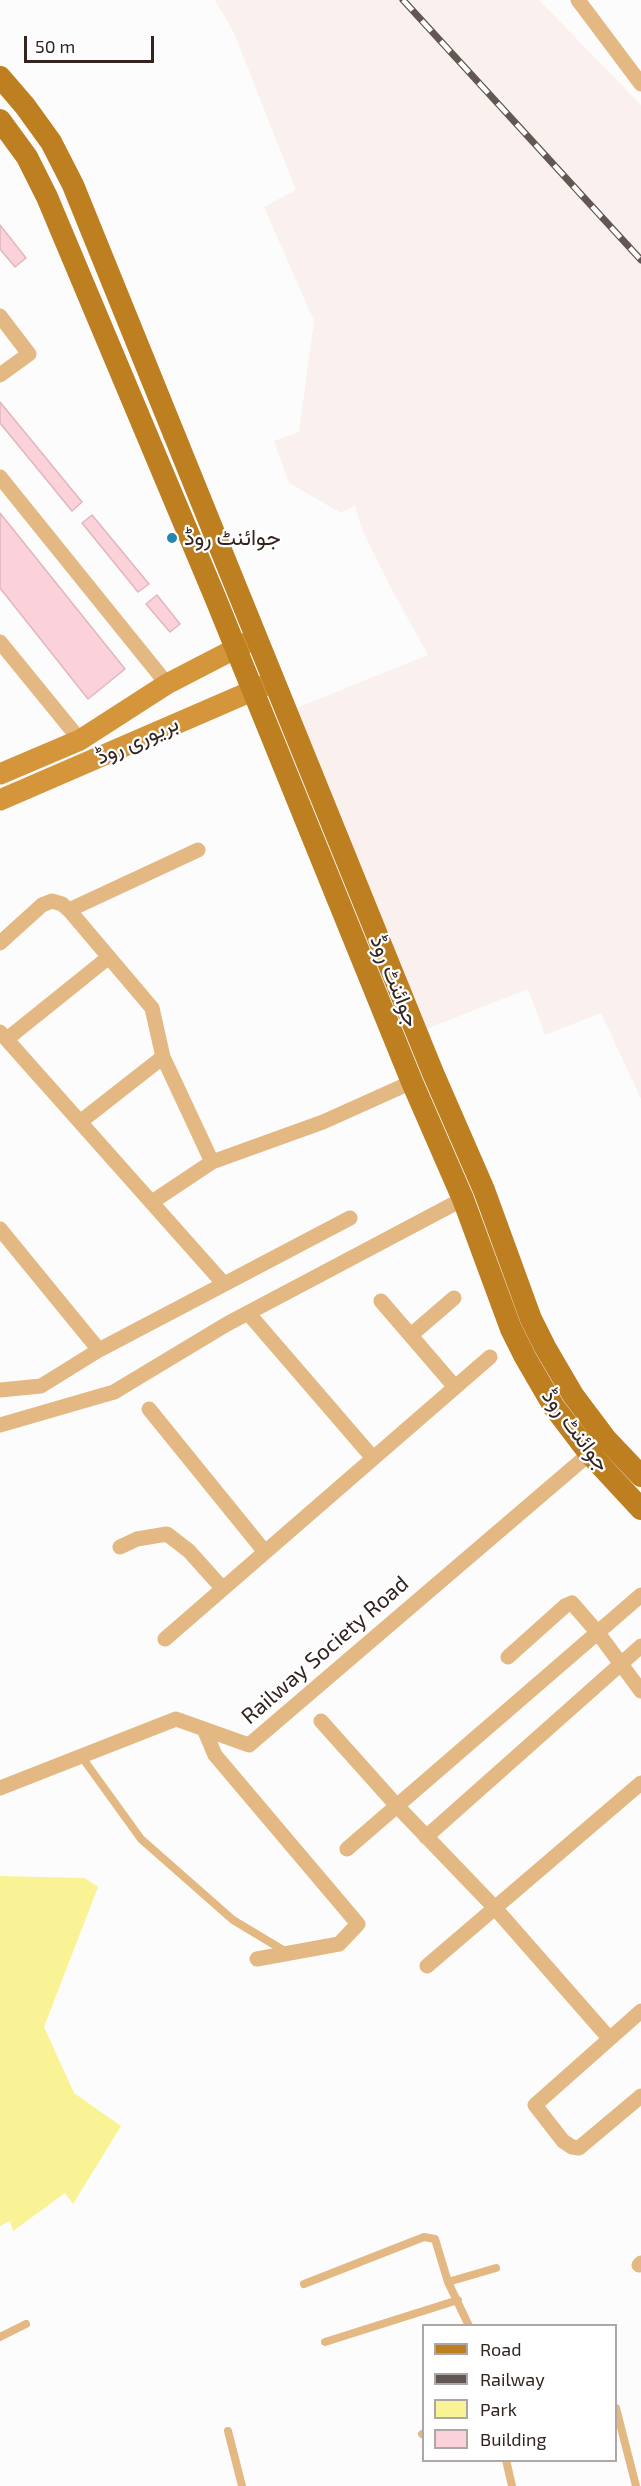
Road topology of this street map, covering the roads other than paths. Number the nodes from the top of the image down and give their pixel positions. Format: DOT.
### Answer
graph roads {
  1 [pos="578,0"];
  2 [pos="0,77"];
  3 [pos="641,84"];
  4 [pos="0,120"];
  5 [pos="0,316"];
  6 [pos="0,375"];
  7 [pos="0,477"];
  8 [pos="0,642"];
  9 [pos="245,643"];
  10 [pos="167,684"];
  11 [pos="263,686"];
  12 [pos="80,740"];
  13 [pos="0,774"];
  14 [pos="0,800"];
  15 [pos="198,850"];
  16 [pos="69,910"];
  17 [pos="0,943"];
  18 [pos="109,957"];
  19 [pos="3,1036"];
  20 [pos="163,1057"];
  21 [pos="412,1082"];
  22 [pos="80,1122"];
  23 [pos="212,1162"];
  24 [pos="463,1199"];
  25 [pos="152,1202"];
  26 [pos="350,1218"];
  27 [pos="0,1229"];
  28 [pos="224,1284"];
  29 [pos="454,1298"];
  30 [pos="381,1301"];
  31 [pos="248,1313"];
  32 [pos="411,1335"];
  33 [pos="99,1350"];
  34 [pos="490,1357"];
  35 [pos="455,1387"];
  36 [pos="0,1390"];
  37 [pos="149,1409"];
  38 [pos="0,1425"];
  39 [pos="598,1446"];
  40 [pos="373,1458"];
  41 [pos="641,1476"];
  42 [pos="641,1509"];
  43 [pos="120,1547"];
  44 [pos="265,1552"];
  45 [pos="223,1589"];
  46 [pos="641,1595"];
  47 [pos="598,1633"];
  48 [pos="165,1639"];
  49 [pos="641,1646"];
  50 [pos="508,1657"];
  51 [pos="621,1664"];
  52 [pos="641,1691"];
  53 [pos="321,1722"];
  54 [pos="204,1729"];
  55 [pos="81,1756"];
  56 [pos="641,1783"];
  57 [pos="0,1788"];
  58 [pos="397,1806"];
  59 [pos="426,1837"];
  60 [pos="347,1849"];
  61 [pos="495,1908"];
  62 [pos="289,1953"];
  63 [pos="257,1959"];
  64 [pos="427,1966"];
  65 [pos="641,2011"];
  66 [pos="609,2038"];
  67 [pos="641,2096"];
  68 [pos="496,2268"];
  69 [pos="448,2282"];
  70 [pos="304,2284"];
  71 [pos="458,2300"];
  72 [pos="26,2324"];
  73 [pos="469,2324"];
  74 [pos="0,2337"];
  75 [pos="325,2342"];
  76 [pos="617,2415"];
  77 [pos="228,2431"];
  78 [pos="506,2462"];
  79 [pos="242,2486"];
  80 [pos="512,2486"];
  81 [pos="636,2486"];
  1 -- 3 [label="street"];
  2 -- 9 [label="main road, جوائنٹ روڈ"];
  4 -- 9 [label="main road, جوائنٹ روڈ"];
  5 -- 6 [label="street"];
  7 -- 10 [label="street"];
  8 -- 12 [label="street"];
  9 -- 10 [label="main road, بریوری روڈ"];
  9 -- 11 [label="main road, جوائنٹ روڈ"];
  10 -- 12 [label="main road, بریوری روڈ"];
  11 -- 14 [label="main road, بریوری روڈ"];
  11 -- 21 [label="main road, جوائنٹ روڈ"];
  11 -- 39 [label="main road, جوائنٹ روڈ"];
  12 -- 13 [label="main road, بریوری روڈ"];
  15 -- 16 [label="street"];
  16 -- 17 [label="street"];
  16 -- 18 [label="street"];
  18 -- 19 [label="street"];
  18 -- 20 [label="street"];
  19 -- 22 [label="street"];
  20 -- 22 [label="street"];
  20 -- 23 [label="street"];
  21 -- 23 [label="street"];
  21 -- 24 [label="main road, جوائنٹ روڈ"];
  22 -- 25 [label="street"];
  23 -- 25 [label="street"];
  24 -- 31 [label="street"];
  24 -- 39 [label="main road, جوائنٹ روڈ"];
  25 -- 28 [label="street"];
  26 -- 28 [label="street"];
  27 -- 33 [label="street"];
  28 -- 33 [label="street"];
  29 -- 32 [label="street"];
  30 -- 32 [label="street"];
  31 -- 38 [label="street"];
  31 -- 40 [label="street"];
  32 -- 35 [label="street"];
  33 -- 36 [label="street"];
  34 -- 35 [label="street"];
  35 -- 40 [label="street"];
  37 -- 44 [label="street"];
  39 -- 41 [label="main road, جوائنٹ روڈ"];
  39 -- 42 [label="main road, جوائنٹ روڈ"];
  39 -- 54 [label="street, Railway Society Road"];
  40 -- 44 [label="street"];
  43 -- 45 [label="street"];
  44 -- 45 [label="street"];
  45 -- 48 [label="street"];
  46 -- 47 [label="street"];
  47 -- 50 [label="street"];
  47 -- 51 [label="street"];
  47 -- 58 [label="street"];
  49 -- 51 [label="street"];
  51 -- 52 [label="street"];
  51 -- 59 [label="street"];
  53 -- 58 [label="street"];
  54 -- 55 [label="street, Railway Society Road"];
  54 -- 62 [label="street"];
  55 -- 57 [label="street, Railway Society Road"];
  55 -- 62 [label="lane"];
  56 -- 61 [label="street"];
  58 -- 59 [label="street"];
  58 -- 60 [label="street"];
  59 -- 61 [label="street"];
  61 -- 64 [label="street"];
  61 -- 66 [label="street"];
  62 -- 63 [label="street"];
  65 -- 66 [label="street"];
  66 -- 67 [label="street"];
  68 -- 69 [label="lane"];
  69 -- 70 [label="lane"];
  69 -- 71 [label="lane"];
  71 -- 73 [label="lane"];
  71 -- 75 [label="lane"];
  72 -- 74 [label="lane"];
  76 -- 81 [label="lane"];
  77 -- 79 [label="lane"];
  78 -- 80 [label="lane"];
}
